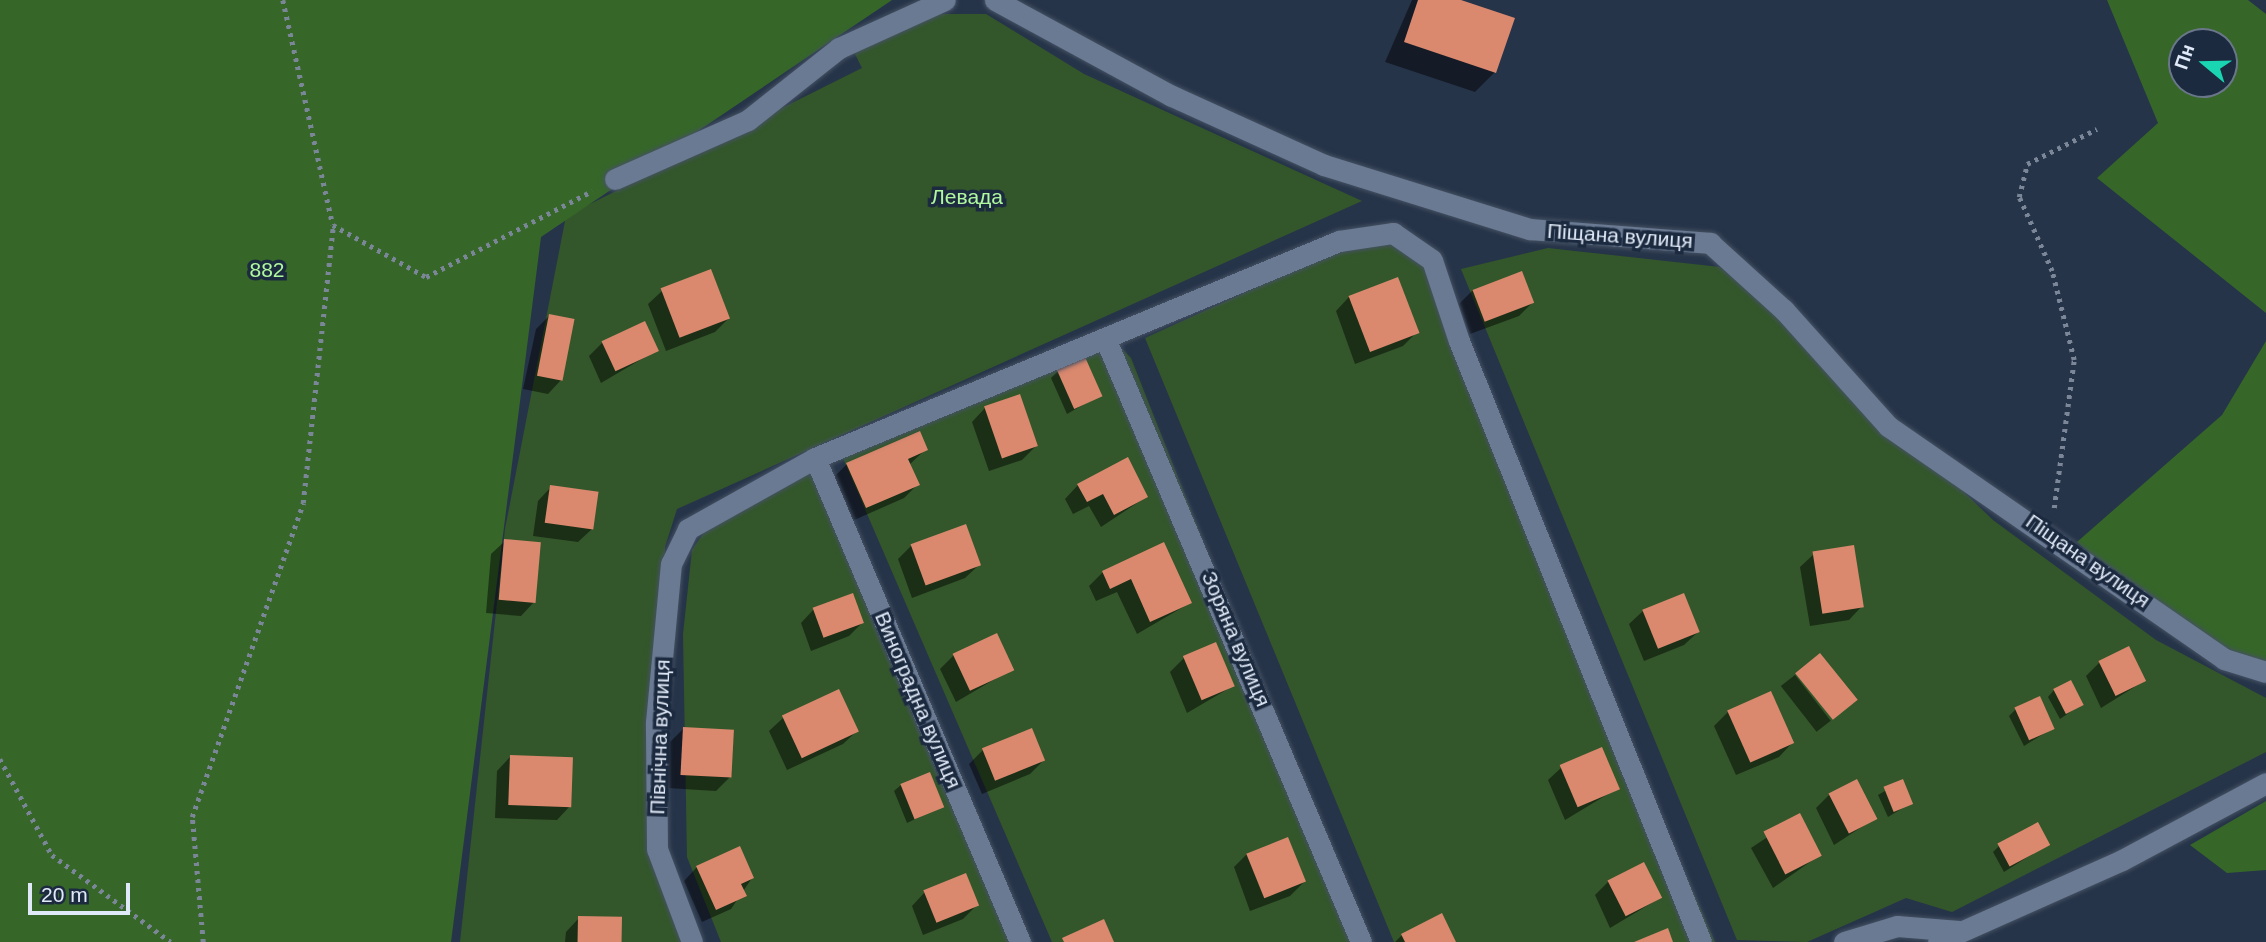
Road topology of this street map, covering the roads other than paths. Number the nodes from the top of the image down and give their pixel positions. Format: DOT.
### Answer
graph roads {
  1 [pos="945,0"];
  2 [pos="995,0"];
  3 [pos="615,179"];
  4 [pos="1105,338"];
  5 [pos="816,458"];
  6 [pos="2266,673"];
  7 [pos="2266,783"];
  8 [pos="1959,931"];
  9 [pos="692,942"];
  10 [pos="1020,942"];
  11 [pos="1361,942"];
  12 [pos="1701,942"];
  13 [pos="1844,942"];
  14 [pos="1938,942"];
  1 -- 3 [label="street"];
  2 -- 6 [label="street, Піщана вулиця"];
  4 -- 5 [label="street"];
  4 -- 11 [label="street, Зоряна вулиця"];
  4 -- 12 [label="street"];
  5 -- 9 [label="street, Північна вулиця"];
  5 -- 10 [label="street, Виноградна вулиця"];
  7 -- 8 [label="street"];
  8 -- 13 [label="street"];
  8 -- 14 [label="street"];
}
